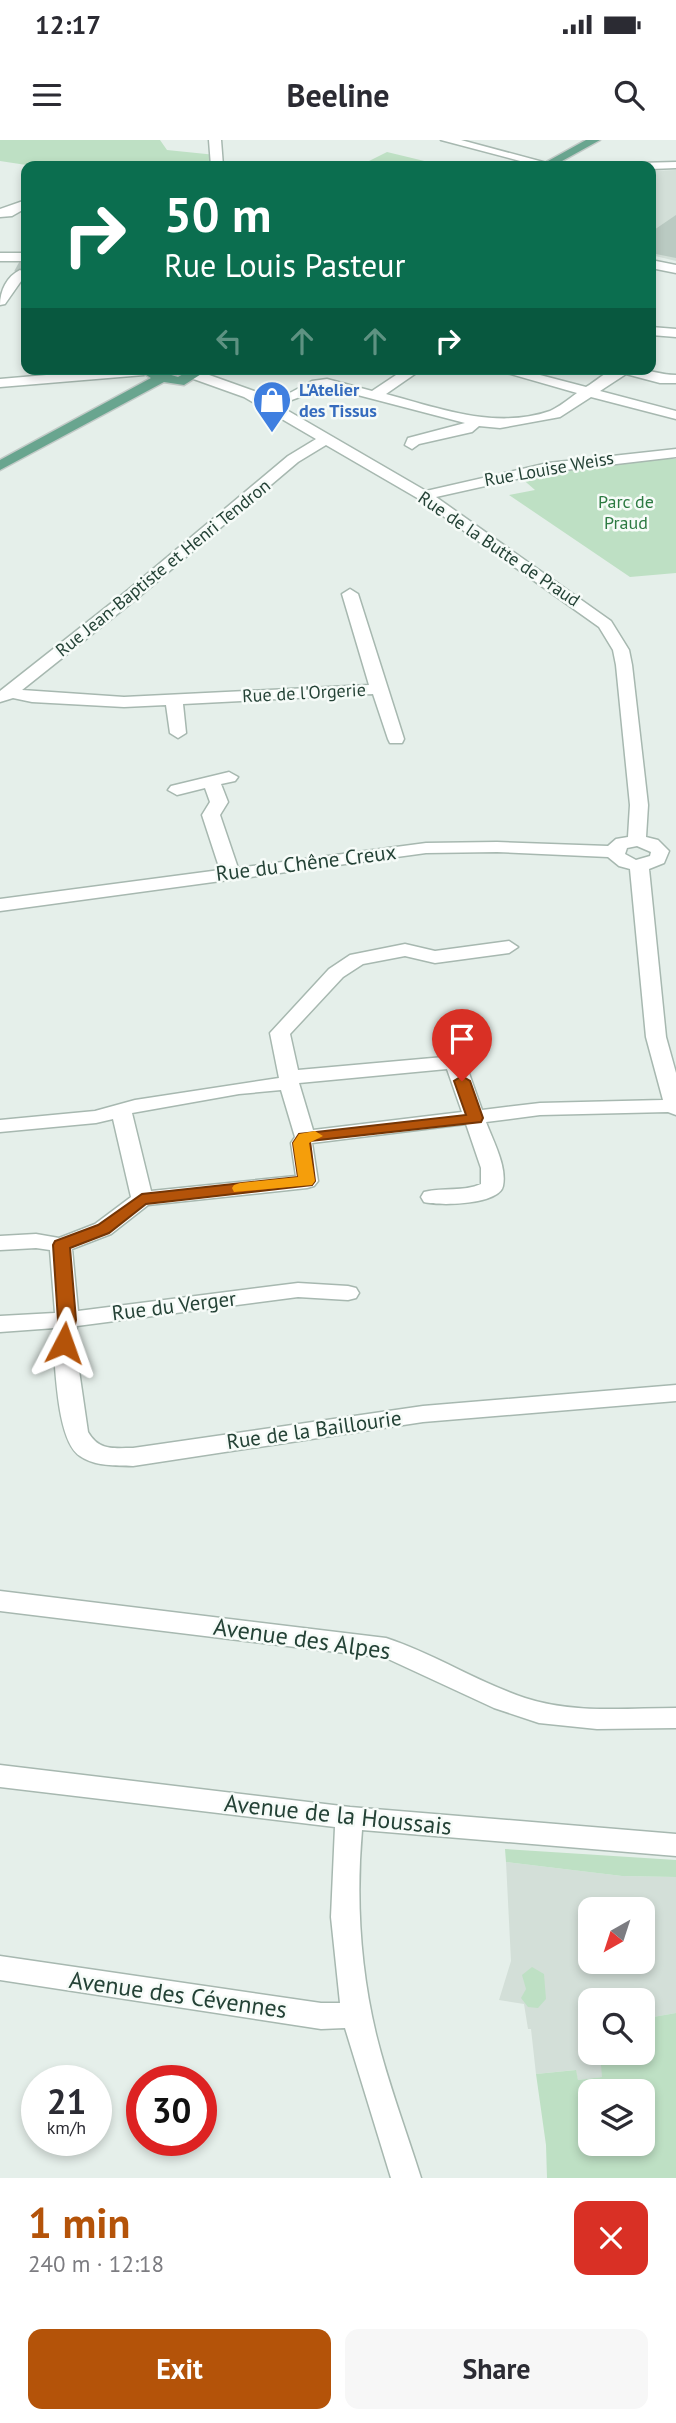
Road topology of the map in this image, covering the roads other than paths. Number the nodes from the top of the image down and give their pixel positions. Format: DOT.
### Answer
graph roads {
  1 [pos="215,140"];
  2 [pos="447,140"];
  3 [pos="511,140"];
  4 [pos="594,140"];
  5 [pos="493,150"];
  6 [pos="217,161"];
  7 [pos="531,161"];
  8 [pos="557,161"];
  9 [pos="676,165"];
  10 [pos="656,166"];
  11 [pos="21,206"];
  12 [pos="0,213"];
  13 [pos="0,257"];
  14 [pos="21,263"];
  15 [pos="656,265"];
  16 [pos="676,269"];
  17 [pos="21,270"];
  18 [pos="0,301"];
  19 [pos="656,331"];
  20 [pos="676,333"];
  21 [pos="90,375"];
  22 [pos="157,375"];
  23 [pos="192,375"];
  24 [pos="205,375"];
  25 [pos="406,375"];
  26 [pos="523,375"];
  27 [pos="614,375"];
  28 [pos="645,375"];
  29 [pos="162,377"];
  30 [pos="676,379"];
  31 [pos="0,383"];
  32 [pos="590,392"];
  33 [pos="375,395"];
  34 [pos="266,404"];
  35 [pos="676,415"];
  36 [pos="476,422"];
  37 [pos="327,439"];
  38 [pos="412,445"];
  39 [pos="676,453"];
  40 [pos="0,466"];
  41 [pos="424,496"];
  42 [pos="350,594"];
  43 [pos="379,689"];
  44 [pos="5,696"];
  45 [pos="174,701"];
  46 [pos="178,733"];
  47 [pos="396,740"];
  48 [pos="177,790"];
  49 [pos="638,841"];
  50 [pos="614,852"];
  51 [pos="668,855"];
  52 [pos="639,865"];
  53 [pos="230,872"];
  54 [pos="0,905"];
  55 [pos="509,947"];
  56 [pos="669,1062"];
  57 [pos="289,1080"];
  58 [pos="676,1108"];
  59 [pos="121,1110"];
  60 [pos="476,1118"];
  61 [pos="0,1126"];
  62 [pos="305,1137"];
  63 [pos="432,1197"];
  64 [pos="142,1199"];
  65 [pos="0,1243"];
  66 [pos="61,1245"];
  67 [pos="348,1293"];
  68 [pos="67,1320"];
  69 [pos="0,1324"];
  70 [pos="676,1393"];
  71 [pos="0,1601"];
  72 [pos="676,1718"];
  73 [pos="0,1776"];
  74 [pos="351,1818"];
  75 [pos="676,1844"];
  76 [pos="0,1968"];
  77 [pos="357,2015"];
  78 [pos="406,2178"];
  1 -- 6 [label="street"];
  2 -- 5 [label="street"];
  3 -- 5 [label="street"];
  4 -- 8 [label="main road"];
  5 -- 7 [label="street"];
  9 -- 10 [label="street"];
  11 -- 12 [label="street"];
  13 -- 14 [label="street"];
  15 -- 16 [label="street"];
  17 -- 18 [label="street"];
  19 -- 20 [label="street"];
  21 -- 31 [label="street"];
  22 -- 29 [label="main road"];
  23 -- 29 [label="main road"];
  24 -- 34 [label="street, Rue de la Butte de Praud"];
  25 -- 33 [label="street"];
  26 -- 32 [label="street"];
  27 -- 32 [label="street"];
  28 -- 30 [label="street"];
  29 -- 40 [label="main road"];
  32 -- 35 [label="street"];
  32 -- 36 [label="street"];
  33 -- 34 [label="street"];
  33 -- 36 [label="street"];
  34 -- 37 [label="street, Rue de la Butte de Praud"];
  36 -- 38 [label="street"];
  37 -- 41 [label="street, Rue de la Butte de Praud"];
  37 -- 44 [label="street, Rue Jean-Baptiste et Henri Tendron"];
  39 -- 41 [label="street, Rue Louise Weiss"];
  41 -- 49 [label="street, Rue de la Butte de Praud"];
  42 -- 43 [label="street"];
  43 -- 45 [label="street, Rue de l'Orgerie"];
  43 -- 47 [label="street, Rue de l'Orgerie"];
  44 -- 45 [label="street, Rue de l'Orgerie"];
  45 -- 46 [label="street"];
  48 -- 53 [label="street"];
  49 -- 50 [label="street"];
  49 -- 51 [label="street"];
  50 -- 52 [label="street"];
  50 -- 53 [label="street, Rue du Chêne Creux"];
  51 -- 52 [label="street"];
  52 -- 56 [label="street"];
  53 -- 54 [label="street, Rue du Chêne Creux"];
  55 -- 57 [label="street"];
  56 -- 58 [label="street"];
  57 -- 59 [label="street"];
  57 -- 60 [label="street"];
  57 -- 62 [label="street"];
  58 -- 60 [label="street"];
  59 -- 61 [label="street"];
  59 -- 64 [label="street"];
  60 -- 62 [label="street"];
  60 -- 63 [label="street"];
  62 -- 64 [label="street"];
  64 -- 66 [label="street"];
  65 -- 66 [label="street"];
  66 -- 68 [label="street, Rue de la Baillourie"];
  67 -- 68 [label="street, Rue du Verger"];
  68 -- 69 [label="street, Rue du Verger"];
  68 -- 70 [label="street, Rue de la Baillourie"];
  71 -- 72 [label="street, Avenue des Alpes"];
  73 -- 74 [label="street, Avenue de la Houssais"];
  74 -- 75 [label="street, Avenue de la Houssais"];
  74 -- 77 [label="street"];
  76 -- 77 [label="street, Avenue des Cévennes"];
  77 -- 78 [label="street"];
}
